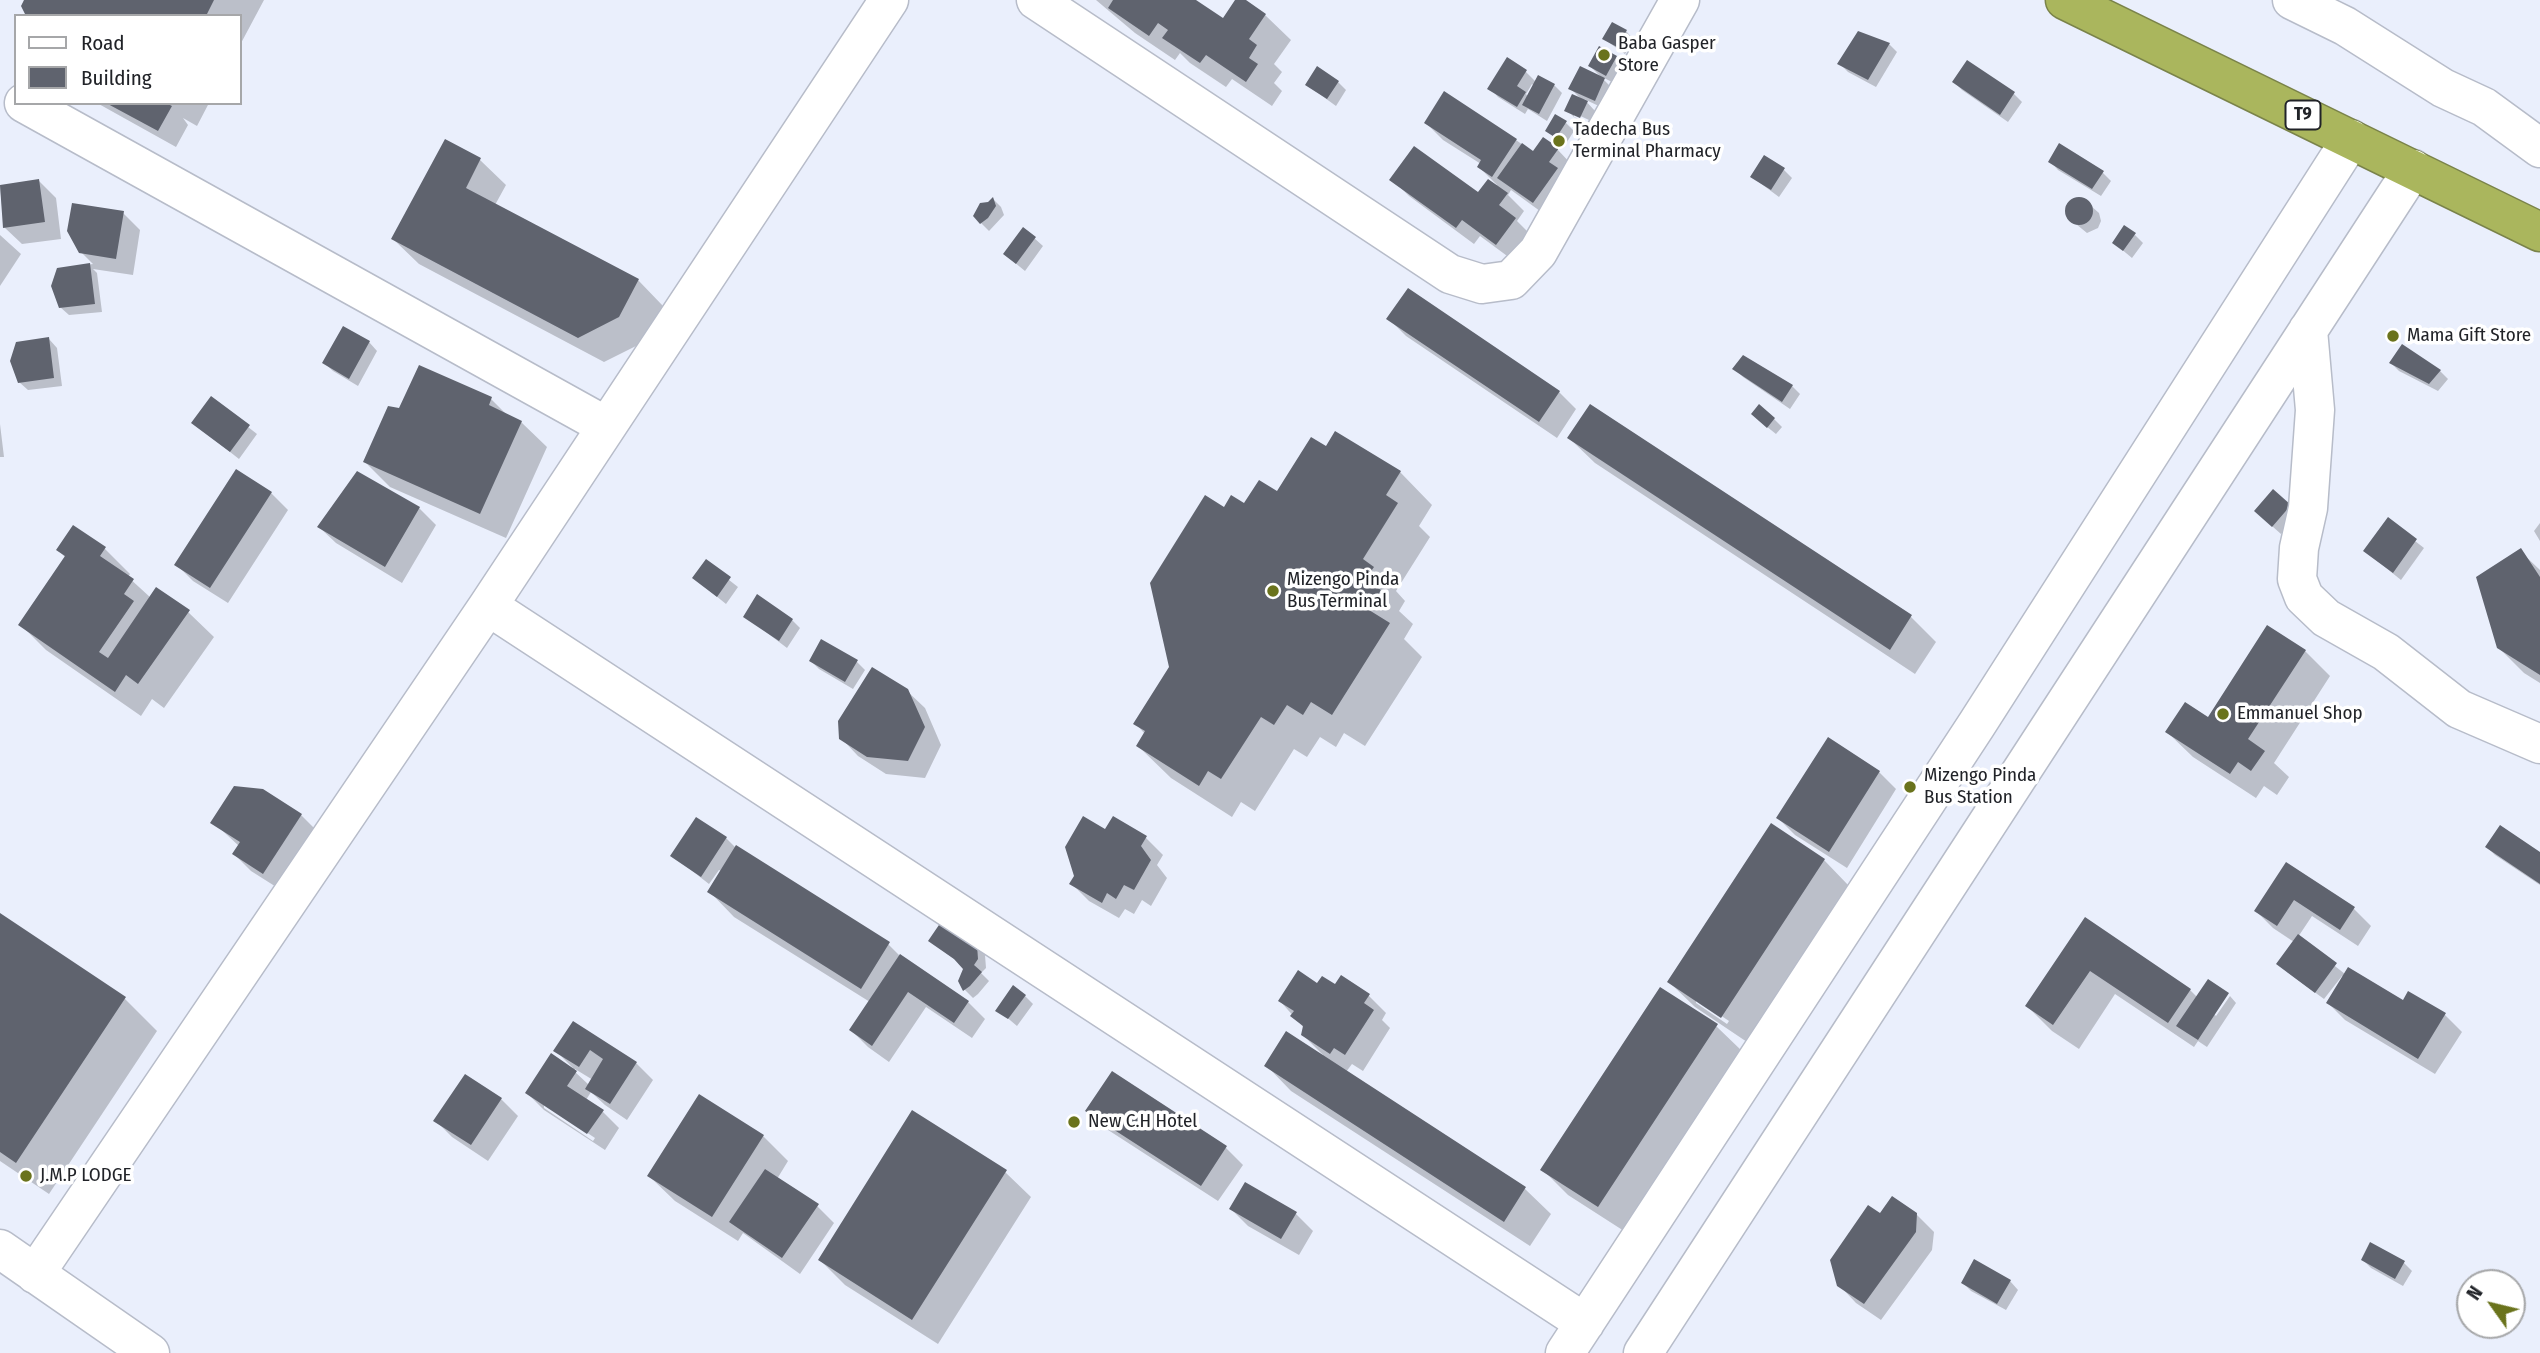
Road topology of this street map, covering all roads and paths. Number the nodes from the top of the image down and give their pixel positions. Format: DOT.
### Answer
graph roads {
  1 [pos="889,0"];
  2 [pos="1036,0"];
  3 [pos="1680,0"];
  4 [pos="2065,0"];
  5 [pos="2292,0"];
  6 [pos="28,105"];
  7 [pos="2351,139"];
  8 [pos="2540,148"];
  9 [pos="2413,169"];
  10 [pos="2540,232"];
  11 [pos="2308,330"];
  12 [pos="606,426"];
  13 [pos="488,606"];
  14 [pos="2540,744"];
  15 [pos="0,1249"];
  16 [pos="36,1274"];
  17 [pos="1575,1338"];
  18 [pos="150,1353"];
  19 [pos="1643,1353"];
  1 -- 12 [label="street"];
  2 -- 3 [label="street"];
  4 -- 7 [label="highway, T9"];
  5 -- 8 [label="street"];
  6 -- 12 [label="street"];
  7 -- 9 [label="highway, T9"];
  7 -- 17 [label="street"];
  9 -- 10 [label="highway, T9"];
  9 -- 11 [label="street"];
  11 -- 14 [label="street"];
  11 -- 19 [label="street"];
  12 -- 13 [label="street"];
  13 -- 16 [label="street"];
  13 -- 17 [label="street"];
  15 -- 16 [label="street"];
  16 -- 18 [label="street"];
}
